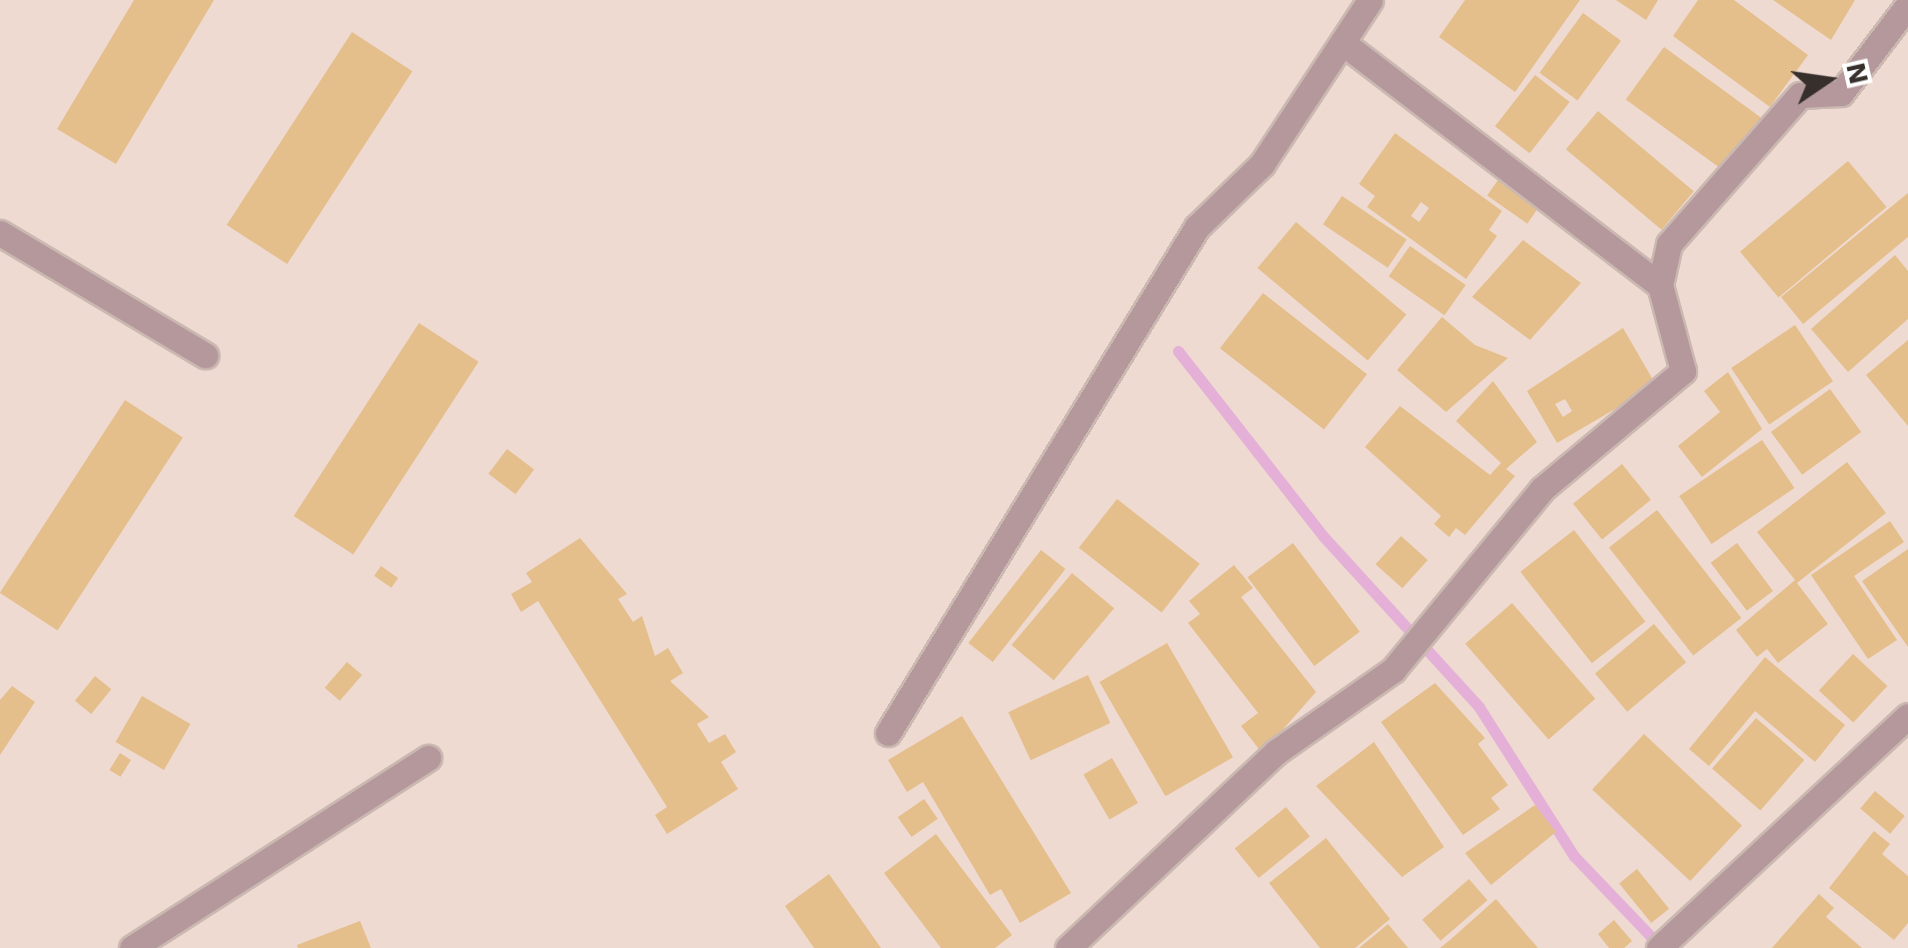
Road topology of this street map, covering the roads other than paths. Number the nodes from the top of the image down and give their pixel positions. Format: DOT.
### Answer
graph roads {
  1 [pos="1370,0"];
  2 [pos="1908,4"];
  3 [pos="1343,43"];
  4 [pos="0,234"];
  5 [pos="1660,286"];
  6 [pos="205,355"];
  7 [pos="1908,716"];
  8 [pos="888,733"];
  9 [pos="428,758"];
  10 [pos="132,948"];
  11 [pos="1068,948"];
  12 [pos="1660,948"];
  1 -- 3 [label="street"];
  2 -- 5 [label="street"];
  3 -- 5 [label="street"];
  3 -- 8 [label="street"];
  4 -- 6 [label="street"];
  5 -- 11 [label="street"];
  7 -- 12 [label="street"];
  9 -- 10 [label="street"];
}
